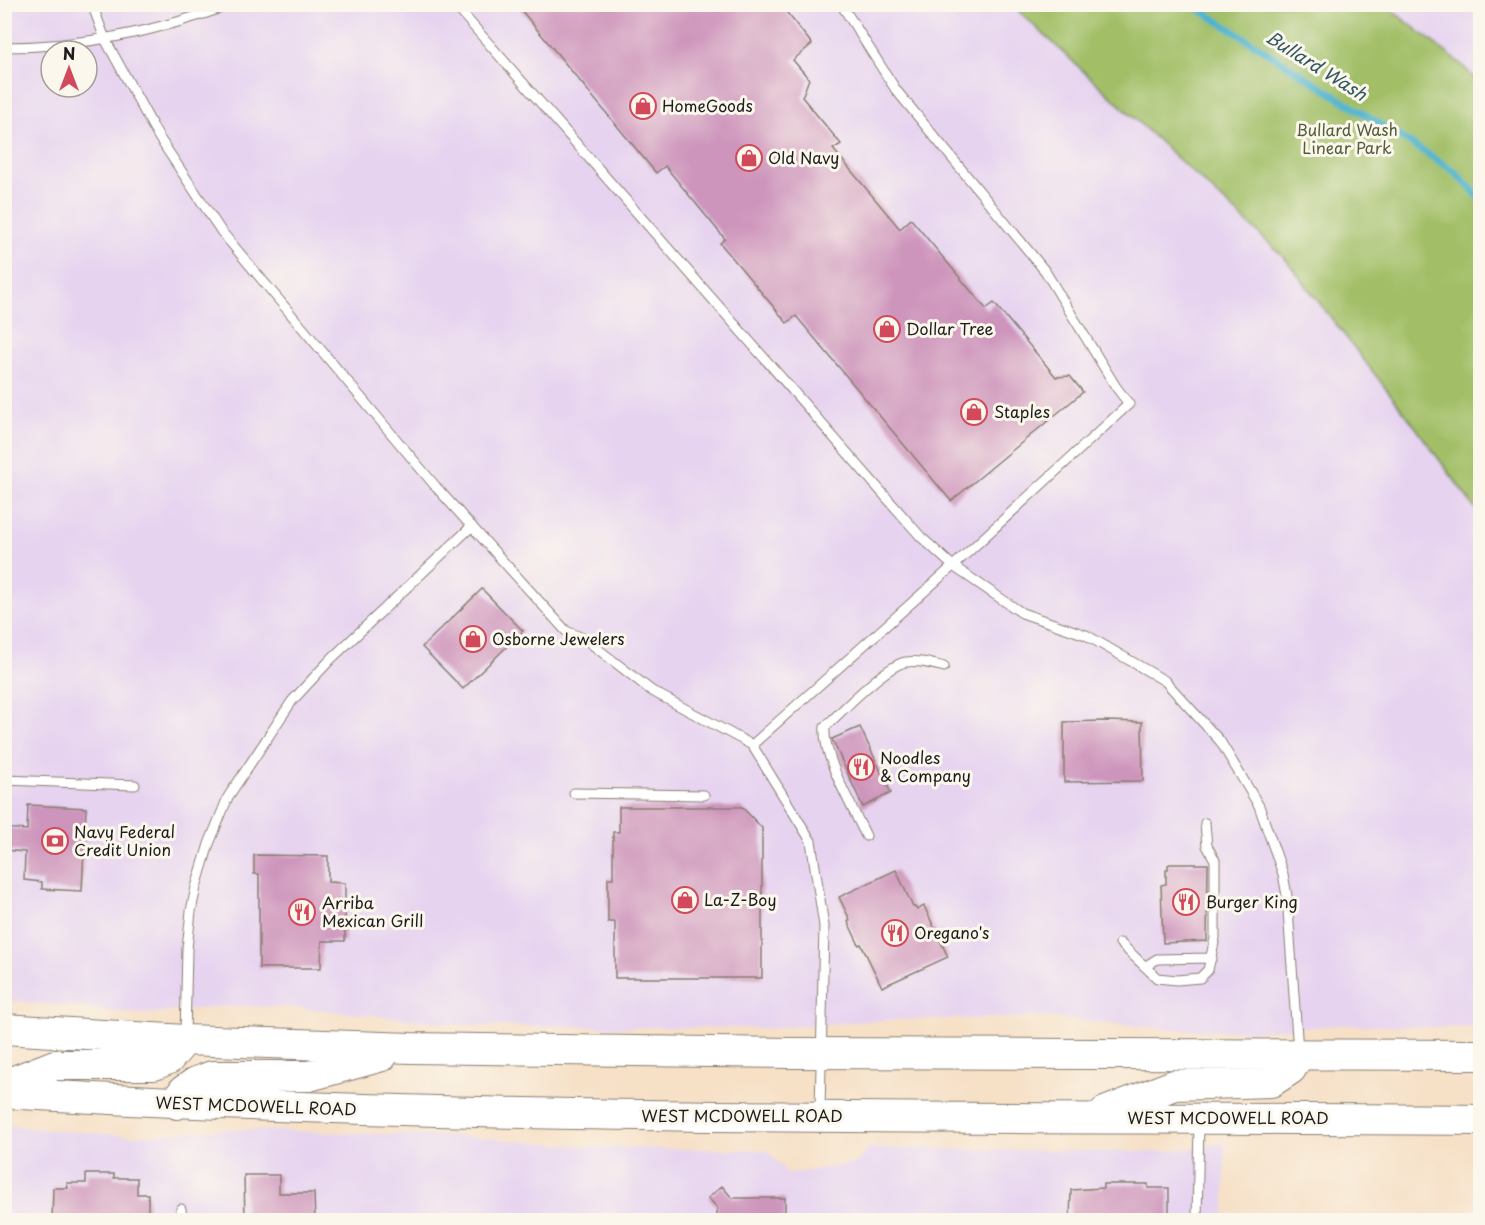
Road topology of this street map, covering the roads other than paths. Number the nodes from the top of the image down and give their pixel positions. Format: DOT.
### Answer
graph roads {
  1 [pos="92,4"];
  2 [pos="232,4"];
  3 [pos="454,4"];
  4 [pos="841,4"];
  5 [pos="105,39"];
  6 [pos="4,47"];
  7 [pos="472,526"];
  8 [pos="953,566"];
  9 [pos="944,667"];
  10 [pos="752,745"];
  11 [pos="4,780"];
  12 [pos="135,785"];
  13 [pos="574,793"];
  14 [pos="704,795"];
  15 [pos="1205,823"];
  16 [pos="866,836"];
  17 [pos="1120,943"];
  18 [pos="1212,958"];
  19 [pos="1146,966"];
  20 [pos="4,1029"];
  21 [pos="185,1040"];
  22 [pos="411,1048"];
  23 [pos="822,1053"];
  24 [pos="1480,1055"];
  25 [pos="1298,1056"];
  26 [pos="4,1085"];
  27 [pos="4,1093"];
  28 [pos="177,1104"];
  29 [pos="820,1117"];
  30 [pos="1088,1118"];
  31 [pos="1199,1118"];
  32 [pos="1480,1119"];
  33 [pos="182,1209"];
  34 [pos="182,1221"];
  35 [pos="1197,1221"];
  1 -- 5 [label="lane"];
  2 -- 5 [label="lane"];
  3 -- 8 [label="lane"];
  4 -- 8 [label="lane"];
  5 -- 6 [label="lane"];
  5 -- 7 [label="lane"];
  7 -- 10 [label="lane"];
  7 -- 21 [label="lane"];
  8 -- 10 [label="lane"];
  8 -- 25 [label="lane"];
  9 -- 16 [label="lane"];
  10 -- 23 [label="lane"];
  11 -- 12 [label="lane"];
  13 -- 14 [label="lane"];
  15 -- 18 [label="lane"];
  17 -- 19 [label="lane"];
  18 -- 19 [label="lane"];
  18 -- 19 [label="lane"];
  20 -- 21 [label="main road"];
  21 -- 22 [label="main road"];
  21 -- 26 [label="main road"];
  22 -- 23 [label="main road"];
  22 -- 28 [label="main road"];
  23 -- 25 [label="main road"];
  23 -- 29 [label="lane"];
  24 -- 25 [label="main road"];
  25 -- 30 [label="main road"];
  27 -- 28 [label="main road, WEST MCDOWELL ROAD"];
  28 -- 29 [label="main road, WEST MCDOWELL ROAD"];
  29 -- 30 [label="main road, WEST MCDOWELL ROAD"];
  30 -- 31 [label="main road, WEST MCDOWELL ROAD"];
  31 -- 32 [label="main road, WEST MCDOWELL ROAD"];
  31 -- 35 [label="lane"];
  33 -- 34 [label="lane"];
}
